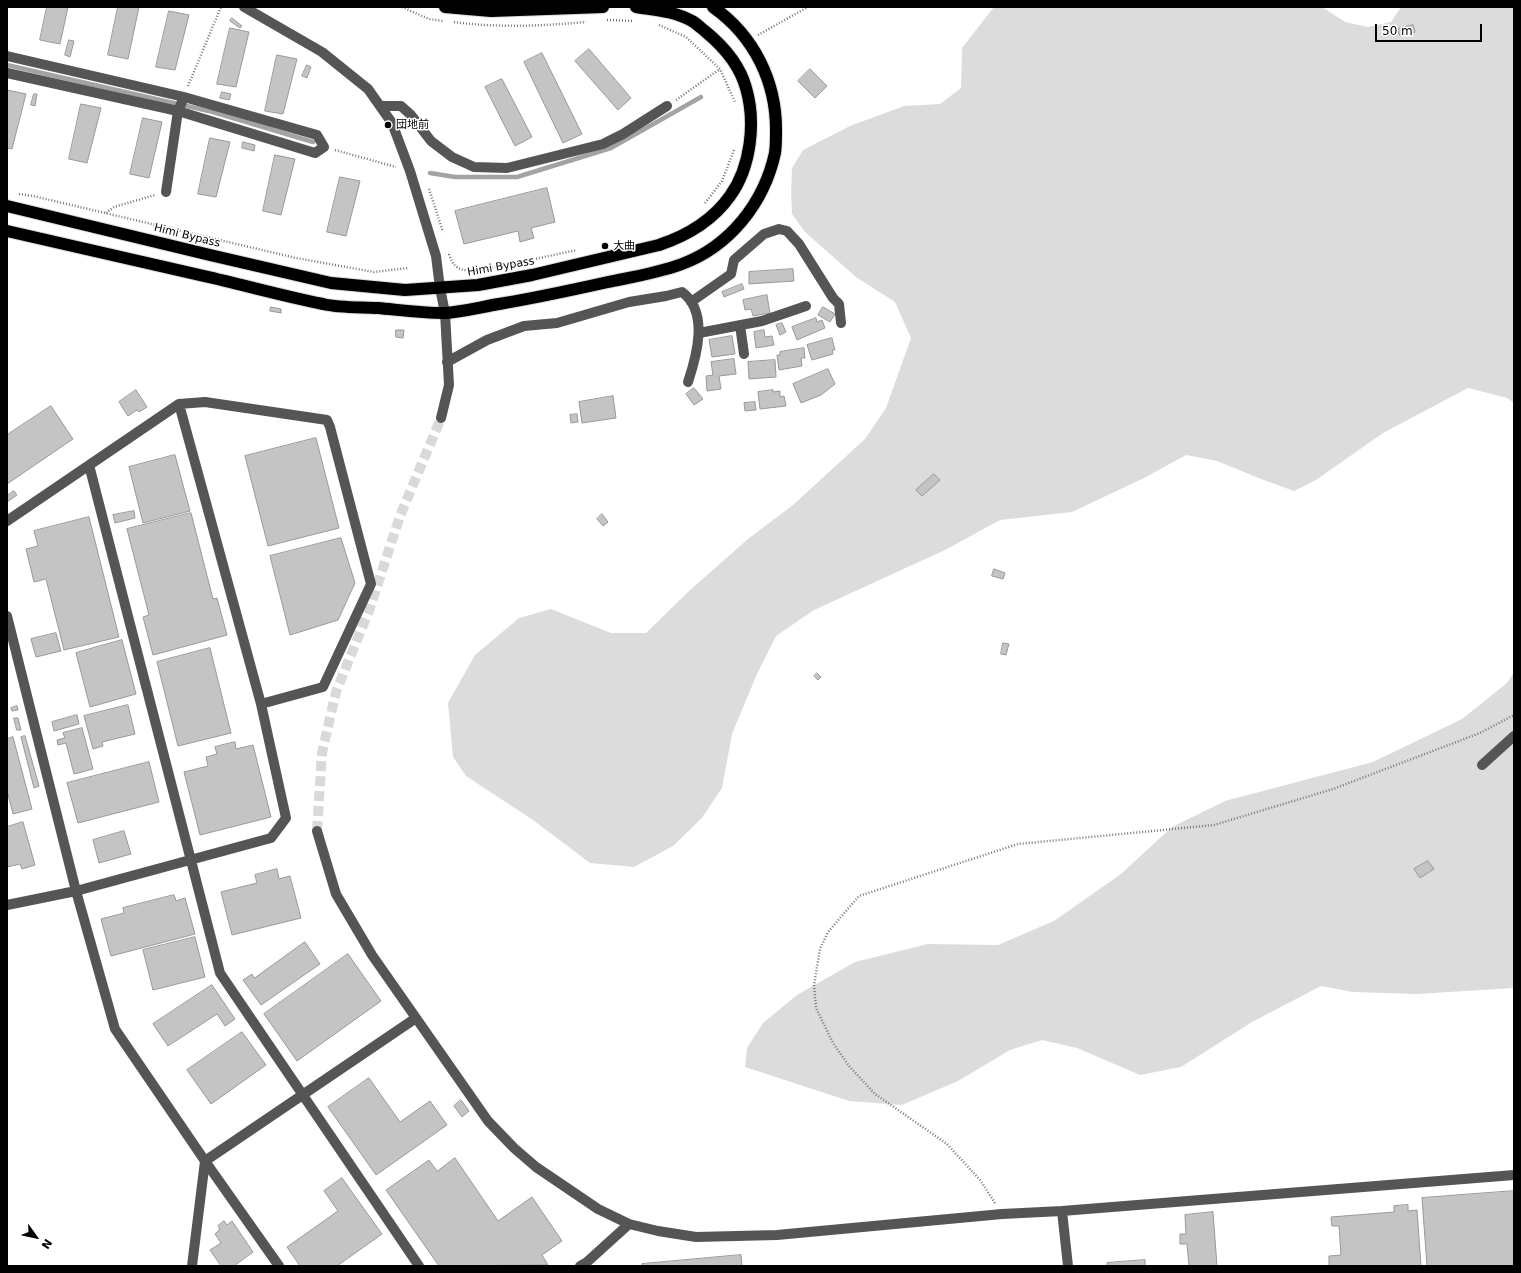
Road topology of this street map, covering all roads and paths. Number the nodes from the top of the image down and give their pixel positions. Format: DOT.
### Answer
graph roads {
  1 [pos="221,7"];
  2 [pos="244,7"];
  3 [pos="446,7"];
  4 [pos="603,7"];
  5 [pos="636,7"];
  6 [pos="713,7"];
  7 [pos="808,7"];
  8 [pos="748,40"];
  9 [pos="7,56"];
  10 [pos="720,69"];
  11 [pos="70,71"];
  12 [pos="7,73"];
  13 [pos="66,86"];
  14 [pos="183,97"];
  15 [pos="380,106"];
  16 [pos="667,106"];
  17 [pos="179,111"];
  18 [pos="324,147"];
  19 [pos="410,171"];
  20 [pos="166,192"];
  21 [pos="14,193"];
  22 [pos="7,206"];
  23 [pos="106,214"];
  24 [pos="7,231"];
  25 [pos="408,268"];
  26 [pos="440,288"];
  27 [pos="691,302"];
  28 [pos="806,306"];
  29 [pos="444,313"];
  30 [pos="841,323"];
  31 [pos="740,325"];
  32 [pos="699,333"];
  33 [pos="744,354"];
  34 [pos="448,362"];
  35 [pos="688,382"];
  36 [pos="179,404"];
  37 [pos="442,418"];
  38 [pos="89,465"];
  39 [pos="7,521"];
  40 [pos="7,616"];
  41 [pos="261,704"];
  42 [pos="1514,715"];
  43 [pos="1514,736"];
  44 [pos="1482,765"];
  45 [pos="317,831"];
  46 [pos="191,861"];
  47 [pos="76,891"];
  48 [pos="7,905"];
  49 [pos="416,1018"];
  50 [pos="303,1095"];
  51 [pos="205,1161"];
  52 [pos="1514,1175"];
  53 [pos="991,1198"];
  54 [pos="1062,1211"];
  55 [pos="629,1224"];
  56 [pos="585,1265"];
  57 [pos="192,1266"];
  58 [pos="279,1266"];
  59 [pos="419,1266"];
  60 [pos="1068,1266"];
  1 -- 14 [label="path"];
  2 -- 15 [label="street"];
  3 -- 4 [label="highway"];
  5 -- 26 [label="highway, Himi Bypass"];
  6 -- 8 [label="highway"];
  7 -- 8 [label="path"];
  8 -- 29 [label="highway"];
  9 -- 11 [label="street"];
  10 -- 16 [label="path"];
  11 -- 13 [label="street"];
  11 -- 14 [label="street"];
  12 -- 13 [label="street"];
  13 -- 17 [label="street"];
  14 -- 17 [label="street"];
  14 -- 18 [label="street"];
  15 -- 16 [label="street"];
  15 -- 19 [label="street"];
  17 -- 18 [label="street"];
  17 -- 20 [label="street"];
  18 -- 19 [label="path"];
  19 -- 26 [label="street"];
  20 -- 23 [label="path"];
  21 -- 23 [label="path"];
  22 -- 26 [label="highway, Himi Bypass"];
  23 -- 25 [label="path"];
  24 -- 29 [label="highway"];
  26 -- 29 [label="street"];
  27 -- 30 [label="street"];
  27 -- 32 [label="street"];
  27 -- 34 [label="street"];
  28 -- 31 [label="street"];
  29 -- 34 [label="street"];
  31 -- 32 [label="street"];
  31 -- 33 [label="street"];
  32 -- 35 [label="street"];
  34 -- 37 [label="street"];
  36 -- 38 [label="street"];
  36 -- 41 [label="street"];
  36 -- 41 [label="street"];
  38 -- 39 [label="street"];
  38 -- 46 [label="street"];
  40 -- 47 [label="street"];
  41 -- 46 [label="street"];
  42 -- 53 [label="path"];
  43 -- 44 [label="street"];
  45 -- 49 [label="street"];
  46 -- 47 [label="street"];
  46 -- 50 [label="street"];
  47 -- 48 [label="street"];
  47 -- 51 [label="street"];
  49 -- 50 [label="street"];
  49 -- 55 [label="street"];
  50 -- 51 [label="street"];
  50 -- 59 [label="street"];
  51 -- 57 [label="street"];
  51 -- 58 [label="street"];
  52 -- 54 [label="street"];
  54 -- 55 [label="street"];
  54 -- 60 [label="street"];
  55 -- 56 [label="street"];
}
